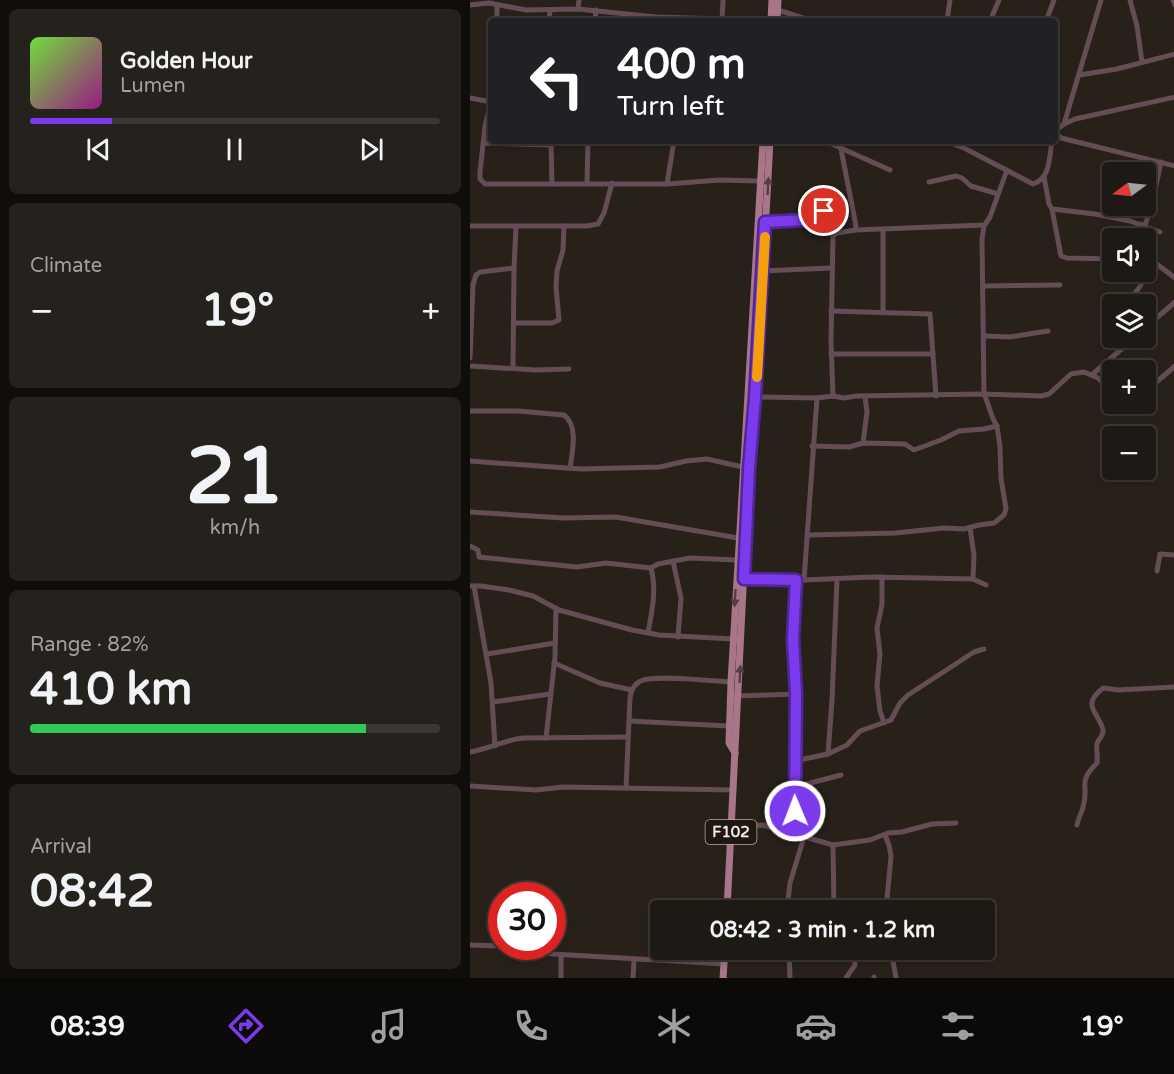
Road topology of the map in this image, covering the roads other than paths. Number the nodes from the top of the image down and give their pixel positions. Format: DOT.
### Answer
graph roads {
  1 [pos="579,0"];
  2 [pos="723,0"];
  3 [pos="772,0"];
  4 [pos="778,0"];
  5 [pos="950,0"];
  6 [pos="999,0"];
  7 [pos="1054,0"];
  8 [pos="1101,0"];
  9 [pos="1130,0"];
  10 [pos="1173,0"];
  11 [pos="470,5"];
  12 [pos="497,5"];
  13 [pos="1175,5"];
  14 [pos="550,9"];
  15 [pos="578,9"];
  16 [pos="596,10"];
  17 [pos="778,10"];
  18 [pos="497,18"];
  19 [pos="549,18"];
  20 [pos="595,18"];
  21 [pos="649,18"];
  22 [pos="722,18"];
  23 [pos="771,18"];
  24 [pos="777,18"];
  25 [pos="803,18"];
  26 [pos="947,18"];
  27 [pos="991,18"];
  28 [pos="1047,18"];
  29 [pos="1175,54"];
  30 [pos="1142,62"];
  31 [pos="1079,75"];
  32 [pos="1175,97"];
  33 [pos="470,98"];
  34 [pos="488,101"];
  35 [pos="488,117"];
  36 [pos="1064,124"];
  37 [pos="1058,129"];
  38 [pos="1058,135"];
  39 [pos="483,143"];
  40 [pos="488,143"];
  41 [pos="551,144"];
  42 [pos="588,144"];
  43 [pos="674,144"];
  44 [pos="763,144"];
  45 [pos="770,144"];
  46 [pos="831,144"];
  47 [pos="954,144"];
  48 [pos="1051,144"];
  49 [pos="841,149"];
  50 [pos="1161,162"];
  51 [pos="1175,166"];
  52 [pos="890,170"];
  53 [pos="1007,170"];
  54 [pos="1044,177"];
  55 [pos="759,181"];
  56 [pos="929,182"];
  57 [pos="587,183"];
  58 [pos="612,183"];
  59 [pos="667,183"];
  60 [pos="552,184"];
  61 [pos="998,194"];
  62 [pos="1052,209"];
  63 [pos="824,211"];
  64 [pos="765,222"];
  65 [pos="984,225"];
  66 [pos="1143,225"];
  67 [pos="470,226"];
  68 [pos="564,226"];
  69 [pos="516,227"];
  70 [pos="1141,228"];
  71 [pos="855,230"];
  72 [pos="883,230"];
  73 [pos="1160,232"];
  74 [pos="1102,259"];
  75 [pos="1156,265"];
  76 [pos="514,268"];
  77 [pos="831,268"];
  78 [pos="762,271"];
  79 [pos="1175,278"];
  80 [pos="1143,282"];
  81 [pos="1060,285"];
  82 [pos="983,286"];
  83 [pos="1134,294"];
  84 [pos="1175,302"];
  85 [pos="831,311"];
  86 [pos="883,313"];
  87 [pos="1156,318"];
  88 [pos="514,323"];
  89 [pos="470,327"];
  90 [pos="1048,331"];
  91 [pos="985,336"];
  92 [pos="1123,348"];
  93 [pos="831,354"];
  94 [pos="933,354"];
  95 [pos="470,358"];
  96 [pos="470,366"];
  97 [pos="1175,366"];
  98 [pos="514,368"];
  99 [pos="569,369"];
  100 [pos="1093,374"];
  101 [pos="1156,382"];
  102 [pos="1102,383"];
  103 [pos="984,394"];
  104 [pos="833,396"];
  105 [pos="936,396"];
  106 [pos="755,397"];
  107 [pos="865,397"];
  108 [pos="817,398"];
  109 [pos="470,411"];
  110 [pos="997,426"];
  111 [pos="863,443"];
  112 [pos="812,446"];
  113 [pos="470,461"];
  114 [pos="569,468"];
  115 [pos="746,468"];
  116 [pos="470,512"];
  117 [pos="970,528"];
  118 [pos="808,535"];
  119 [pos="738,538"];
  120 [pos="470,546"];
  121 [pos="1175,555"];
  122 [pos="737,560"];
  123 [pos="674,561"];
  124 [pos="651,568"];
  125 [pos="1157,571"];
  126 [pos="882,577"];
  127 [pos="744,579"];
  128 [pos="837,579"];
  129 [pos="973,579"];
  130 [pos="796,580"];
  131 [pos="804,580"];
  132 [pos="986,585"];
  133 [pos="472,586"];
  134 [pos="557,608"];
  135 [pos="648,633"];
  136 [pos="678,637"];
  137 [pos="733,639"];
  138 [pos="555,643"];
  139 [pos="984,649"];
  140 [pos="487,654"];
  141 [pos="554,663"];
  142 [pos="731,682"];
  143 [pos="1175,687"];
  144 [pos="632,690"];
  145 [pos="550,694"];
  146 [pos="796,694"];
  147 [pos="739,696"];
  148 [pos="493,702"];
  149 [pos="629,721"];
  150 [pos="884,723"];
  151 [pos="729,726"];
  152 [pos="628,737"];
  153 [pos="546,738"];
  154 [pos="495,746"];
  155 [pos="470,752"];
  156 [pos="735,753"];
  157 [pos="828,754"];
  158 [pos="794,761"];
  159 [pos="841,775"];
  160 [pos="470,786"];
  161 [pos="795,787"];
  162 [pos="626,788"];
  163 [pos="734,790"];
  164 [pos="956,823"];
  165 [pos="1077,825"];
  166 [pos="732,826"];
  167 [pos="796,835"];
  168 [pos="885,835"];
  169 [pos="804,837"];
  170 [pos="833,845"];
  171 [pos="728,900"];
  172 [pos="788,900"];
  173 [pos="834,900"];
  174 [pos="887,900"];
  175 [pos="470,945"];
  176 [pos="488,946"];
  177 [pos="566,955"];
  178 [pos="561,960"];
  179 [pos="634,960"];
  180 [pos="724,960"];
  181 [pos="789,960"];
  182 [pos="855,960"];
  183 [pos="893,960"];
  184 [pos="724,964"];
  185 [pos="561,978"];
  186 [pos="633,978"];
  187 [pos="723,978"];
  188 [pos="790,978"];
  189 [pos="846,978"];
  190 [pos="896,978"];
  1 -- 15 [label="street"];
  2 -- 22 [label="street"];
  3 -- 23 [label="main road"];
  4 -- 17 [label="main road"];
  5 -- 26 [label="street"];
  6 -- 27 [label="street"];
  7 -- 28 [label="street"];
  8 -- 31 [label="street"];
  9 -- 30 [label="street"];
  10 -- 13 [label="street"];
  11 -- 12 [label="street"];
  12 -- 14 [label="street"];
  12 -- 18 [label="street"];
  14 -- 15 [label="street"];
  14 -- 19 [label="street"];
  15 -- 16 [label="street"];
  16 -- 20 [label="street"];
  16 -- 21 [label="street"];
  17 -- 24 [label="main road"];
  17 -- 25 [label="street"];
  29 -- 30 [label="street"];
  30 -- 31 [label="street"];
  31 -- 36 [label="street"];
  32 -- 36 [label="street"];
  33 -- 34 [label="street"];
  35 -- 39 [label="street"];
  36 -- 37 [label="street"];
  38 -- 50 [label="street"];
  39 -- 40 [label="street"];
  39 -- 60 [label="street"];
  41 -- 60 [label="street"];
  42 -- 57 [label="street"];
  43 -- 59 [label="street"];
  44 -- 55 [label="main road, F102"];
  64 -- 45 [label="main road, F102, one-way"];
  46 -- 49 [label="street"];
  47 -- 53 [label="street"];
  48 -- 54 [label="street"];
  49 -- 52 [label="street"];
  49 -- 71 [label="street"];
  50 -- 51 [label="street"];
  50 -- 66 [label="street"];
  53 -- 54 [label="street"];
  53 -- 61 [label="street"];
  54 -- 62 [label="street"];
  55 -- 59 [label="street"];
  55 -- 115 [label="main road, F102"];
  56 -- 61 [label="street"];
  57 -- 58 [label="street"];
  57 -- 60 [label="street"];
  58 -- 59 [label="street"];
  58 -- 68 [label="street"];
  61 -- 65 [label="street"];
  62 -- 66 [label="street"];
  62 -- 74 [label="street"];
  63 -- 64 [label="street"];
  64 -- 78 [label="main road, F102"];
  65 -- 72 [label="street"];
  65 -- 82 [label="street"];
  66 -- 70 [label="street"];
  66 -- 73 [label="street"];
  67 -- 69 [label="street"];
  68 -- 69 [label="street"];
  68 -- 88 [label="street"];
  69 -- 76 [label="street"];
  71 -- 72 [label="street"];
  71 -- 77 [label="street"];
  72 -- 86 [label="street"];
  75 -- 79 [label="street"];
  76 -- 88 [label="street"];
  76 -- 89 [label="street"];
  77 -- 78 [label="street"];
  77 -- 85 [label="street"];
  78 -- 106 [label="main road, F102"];
  80 -- 83 [label="street"];
  81 -- 82 [label="street"];
  82 -- 91 [label="street"];
  84 -- 87 [label="street"];
  85 -- 86 [label="street"];
  85 -- 93 [label="street"];
  86 -- 94 [label="street"];
  88 -- 98 [label="street"];
  89 -- 95 [label="street"];
  90 -- 91 [label="street"];
  91 -- 103 [label="street"];
  92 -- 100 [label="street"];
  93 -- 94 [label="street"];
  93 -- 104 [label="street"];
  94 -- 105 [label="street"];
  96 -- 98 [label="street"];
  97 -- 101 [label="street"];
  98 -- 99 [label="street"];
  100 -- 102 [label="street"];
  100 -- 103 [label="street"];
  103 -- 105 [label="street"];
  103 -- 110 [label="street"];
  104 -- 107 [label="street"];
  104 -- 108 [label="street"];
  105 -- 107 [label="street"];
  106 -- 108 [label="street"];
  106 -- 115 [label="main road, F102"];
  107 -- 111 [label="street"];
  108 -- 112 [label="street"];
  109 -- 114 [label="street"];
  110 -- 111 [label="street"];
  110 -- 117 [label="street"];
  111 -- 112 [label="street"];
  112 -- 118 [label="street"];
  113 -- 114 [label="street"];
  114 -- 115 [label="street"];
  115 -- 119 [label="main road, F102"];
  115 -- 127 [label="main road, F102"];
  116 -- 119 [label="street"];
  117 -- 118 [label="street"];
  117 -- 129 [label="street"];
  118 -- 131 [label="street"];
  119 -- 122 [label="main road, F102"];
  120 -- 124 [label="street"];
  121 -- 125 [label="street"];
  122 -- 123 [label="street"];
  122 -- 137 [label="main road, F102, one-way"];
  123 -- 124 [label="street"];
  123 -- 136 [label="street"];
  124 -- 135 [label="street"];
  126 -- 128 [label="street"];
  126 -- 129 [label="street"];
  126 -- 150 [label="street"];
  127 -- 130 [label="street"];
  147 -- 127 [label="main road, F102, one-way"];
  128 -- 131 [label="street"];
  128 -- 157 [label="street"];
  129 -- 132 [label="street"];
  130 -- 131 [label="street"];
  130 -- 146 [label="street"];
  133 -- 134 [label="street"];
  133 -- 140 [label="street"];
  134 -- 135 [label="street"];
  134 -- 138 [label="street"];
  135 -- 136 [label="street"];
  136 -- 137 [label="street"];
  137 -- 142 [label="main road, F102"];
  138 -- 140 [label="street"];
  138 -- 141 [label="street"];
  139 -- 150 [label="street"];
  140 -- 148 [label="street"];
  141 -- 144 [label="street"];
  141 -- 145 [label="street"];
  142 -- 144 [label="street"];
  142 -- 151 [label="main road, F102"];
  143 -- 165 [label="street"];
  144 -- 149 [label="street"];
  145 -- 148 [label="street"];
  145 -- 153 [label="street"];
  146 -- 147 [label="street"];
  146 -- 158 [label="street"];
  147 -- 156 [label="main road, F102"];
  148 -- 154 [label="street"];
  149 -- 151 [label="street"];
  149 -- 152 [label="street"];
  150 -- 157 [label="street"];
  151 -- 156 [label="main road, F102"];
  152 -- 153 [label="street"];
  152 -- 162 [label="street"];
  153 -- 154 [label="street"];
  154 -- 155 [label="street"];
  156 -- 163 [label="main road, F102"];
  157 -- 158 [label="street"];
  158 -- 161 [label="street"];
  159 -- 161 [label="street"];
  160 -- 162 [label="street"];
  161 -- 167 [label="street"];
  162 -- 163 [label="street"];
  163 -- 166 [label="main road, F102"];
  164 -- 168 [label="street"];
  166 -- 167 [label="street"];
  166 -- 171 [label="main road, F102"];
  167 -- 169 [label="street"];
  168 -- 170 [label="street"];
  168 -- 174 [label="street"];
  169 -- 170 [label="street"];
  169 -- 172 [label="street"];
  170 -- 173 [label="street"];
  175 -- 176 [label="street"];
  177 -- 179 [label="street"];
  178 -- 185 [label="street"];
  179 -- 184 [label="street"];
  179 -- 186 [label="street"];
  180 -- 184 [label="main road"];
  181 -- 188 [label="street"];
  182 -- 189 [label="street"];
  183 -- 190 [label="street"];
  184 -- 187 [label="main road"];
}
